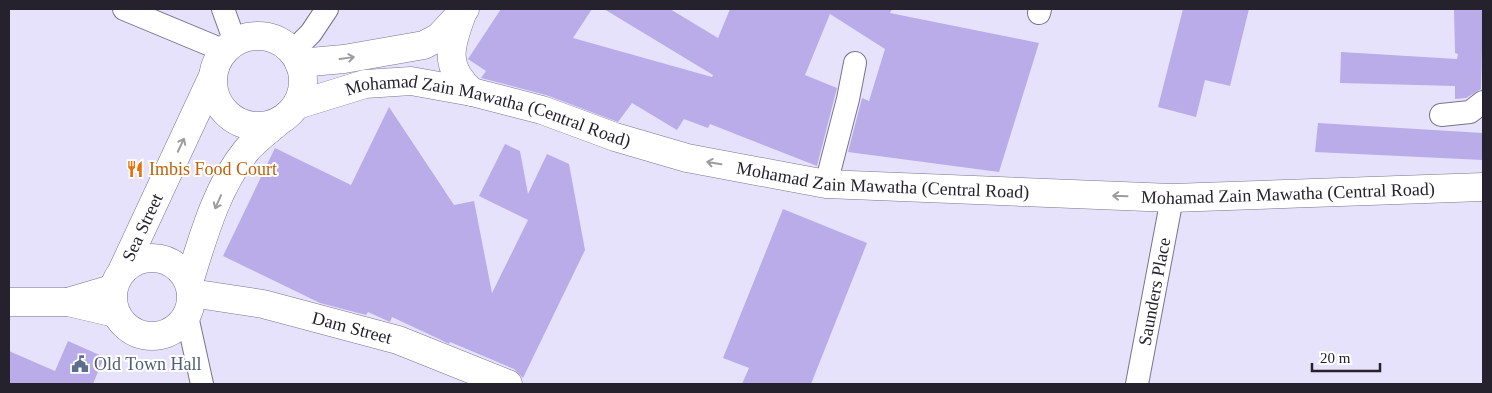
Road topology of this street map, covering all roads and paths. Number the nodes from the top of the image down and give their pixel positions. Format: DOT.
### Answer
graph roads {
  1 [pos="124,9"];
  2 [pos="223,9"];
  3 [pos="327,9"];
  4 [pos="464,10"];
  5 [pos="230,46"];
  6 [pos="296,57"];
  7 [pos="855,63"];
  8 [pos="213,76"];
  9 [pos="472,92"];
  10 [pos="1483,102"];
  11 [pos="288,113"];
  12 [pos="1441,115"];
  13 [pos="826,184"];
  14 [pos="1483,187"];
  15 [pos="1172,198"];
  16 [pos="117,290"];
  17 [pos="189,297"];
  18 [pos="9,302"];
  19 [pos="202,384"];
  20 [pos="508,384"];
  21 [pos="1137,384"];
  1 -- 5 [label="street"];
  2 -- 5 [label="street"];
  3 -- 6 [label="street"];
  6 -- 4 [label="main road, one-way"];
  4 -- 9 [label="main road"];
  5 -- 6 [label="main road"];
  5 -- 8 [label="main road"];
  6 -- 11 [label="main road"];
  7 -- 13 [label="street"];
  8 -- 11 [label="main road"];
  16 -- 8 [label="main road, Sea Street, one-way"];
  9 -- 11 [label="main road, Mohamad Zain Mawatha (Central Road)"];
  13 -- 9 [label="main road, Mohamad Zain Mawatha (Central Road), one-way"];
  10 -- 12 [label="street"];
  11 -- 17 [label="main road, one-way"];
  15 -- 13 [label="main road, Mohamad Zain Mawatha (Central Road), one-way"];
  14 -- 15 [label="main road, Mohamad Zain Mawatha (Central Road)"];
  15 -- 21 [label="street, Saunders Place"];
  16 -- 17 [label="main road"];
  16 -- 17 [label="main road"];
  16 -- 18 [label="main road"];
  17 -- 19 [label="street"];
  17 -- 20 [label="main road, Dam Street"];
}
